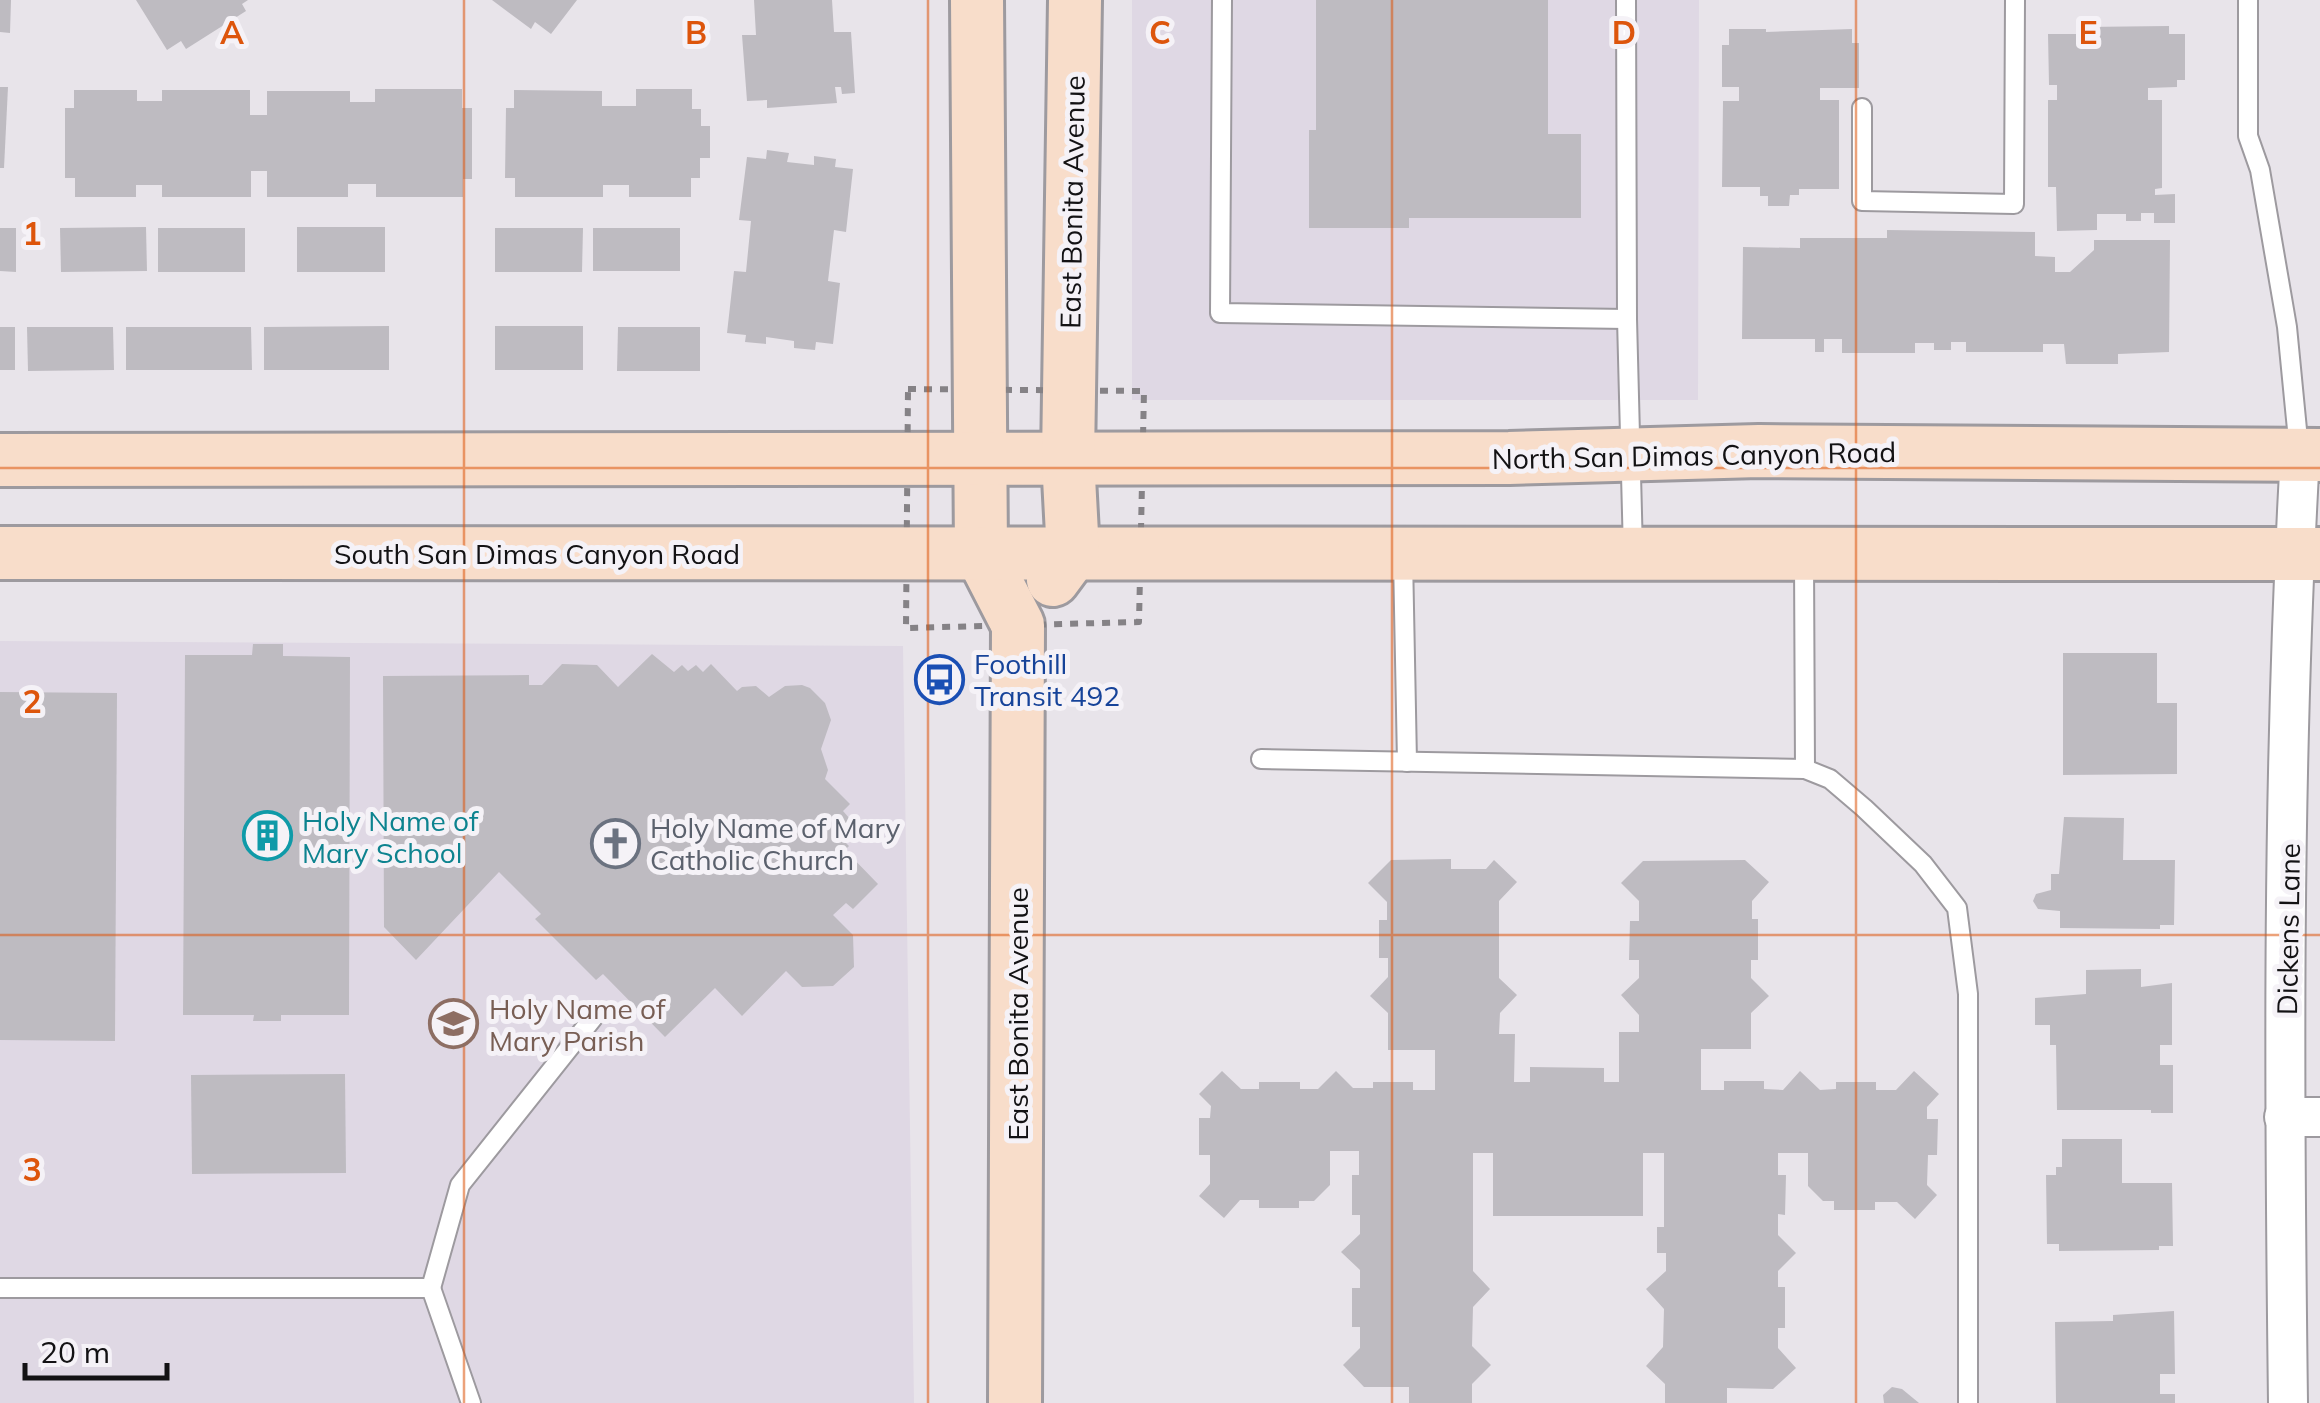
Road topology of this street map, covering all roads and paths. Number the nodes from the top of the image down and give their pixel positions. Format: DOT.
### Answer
graph roads {
  1 [pos="977,0"];
  2 [pos="1075,0"];
  3 [pos="1222,0"];
  4 [pos="1626,0"];
  5 [pos="2015,0"];
  6 [pos="2248,0"];
  7 [pos="1862,108"];
  8 [pos="1626,318"];
  9 [pos="2310,455"];
  10 [pos="1630,456"];
  11 [pos="1068,459"];
  12 [pos="0,460"];
  13 [pos="978,460"];
  14 [pos="1633,552"];
  15 [pos="0,553"];
  16 [pos="981,553"];
  17 [pos="1073,553"];
  18 [pos="1804,553"];
  19 [pos="2307,554"];
  20 [pos="1402,555"];
  21 [pos="1018,625"];
  22 [pos="1261,759"];
  23 [pos="1407,762"];
  24 [pos="1805,769"];
  25 [pos="593,1018"];
  26 [pos="2302,1117"];
  27 [pos="0,1288"];
  28 [pos="431,1288"];
  29 [pos="471,1403"];
  30 [pos="1016,1403"];
  31 [pos="1968,1403"];
  32 [pos="2288,1403"];
  1 -- 13 [label="main road, East Bonita Avenue"];
  2 -- 11 [label="main road, East Bonita Avenue"];
  3 -- 8 [label="lane"];
  4 -- 8 [label="lane"];
  5 -- 7 [label="lane"];
  6 -- 9 [label="lane"];
  8 -- 10 [label="lane"];
  9 -- 10 [label="main road, North San Dimas Canyon Road"];
  9 -- 19 [label="street, Dickens Lane"];
  10 -- 11 [label="main road, North San Dimas Canyon Road"];
  10 -- 14 [label="lane"];
  11 -- 13 [label="main road"];
  11 -- 17 [label="main road, East Bonita Avenue"];
  12 -- 13 [label="main road"];
  13 -- 16 [label="main road, East Bonita Avenue"];
  14 -- 18 [label="main road"];
  14 -- 20 [label="main road"];
  15 -- 16 [label="main road, South San Dimas Canyon Road"];
  16 -- 17 [label="main road, South San Dimas Canyon Road"];
  16 -- 21 [label="main road, East Bonita Avenue"];
  17 -- 20 [label="main road"];
  17 -- 21 [label="main road"];
  18 -- 19 [label="main road"];
  18 -- 24 [label="lane"];
  19 -- 26 [label="street, Dickens Lane"];
  20 -- 23 [label="lane"];
  21 -- 30 [label="main road, East Bonita Avenue"];
  22 -- 23 [label="lane"];
  23 -- 24 [label="lane"];
  24 -- 31 [label="lane"];
  25 -- 28 [label="lane"];
  26 -- 32 [label="street, Dickens Lane"];
  27 -- 28 [label="lane"];
  28 -- 29 [label="lane"];
}
